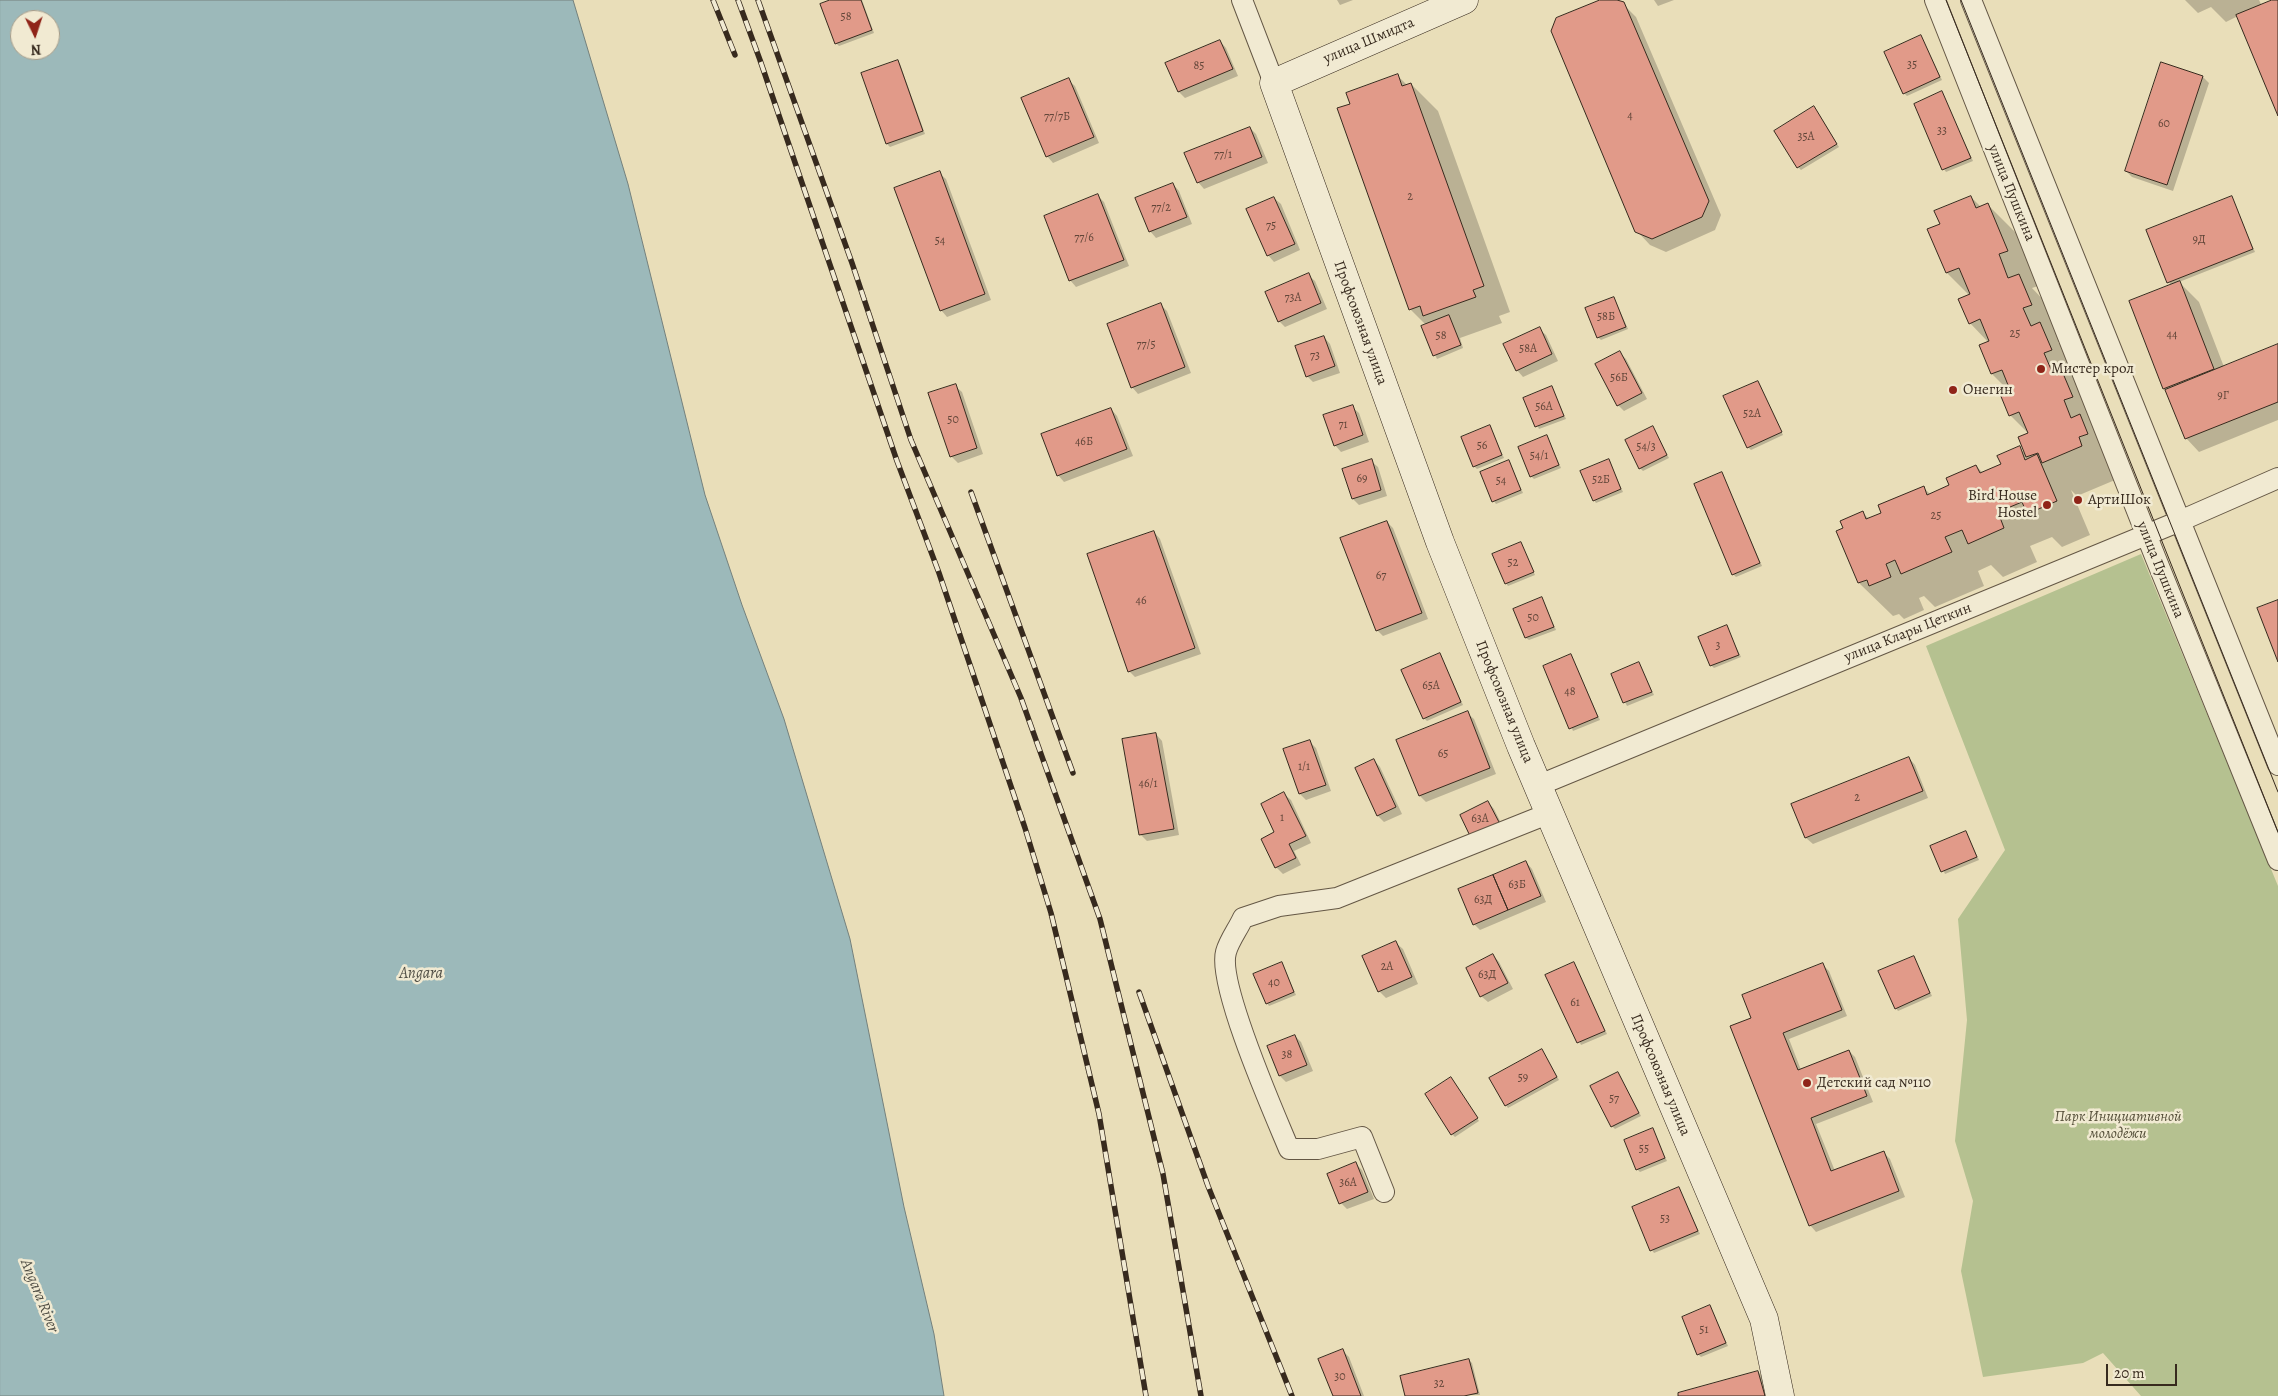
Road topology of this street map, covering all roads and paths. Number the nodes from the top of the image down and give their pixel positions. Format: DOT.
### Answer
graph roads {
  1 [pos="1242,0"];
  2 [pos="1464,0"];
  3 [pos="1935,0"];
  4 [pos="1971,0"];
  5 [pos="1274,82"];
  6 [pos="2278,478"];
  7 [pos="2180,521"];
  8 [pos="2146,535"];
  9 [pos="2278,765"];
  10 [pos="1537,786"];
  11 [pos="1550,814"];
  12 [pos="2278,860"];
  13 [pos="1384,1192"];
  14 [pos="1780,1396"];
  1 -- 5 [label="street, Профсоюзная улица"];
  2 -- 5 [label="street, улица Шмидта"];
  3 -- 8 [label="street, улица Пушкина"];
  4 -- 7 [label="street"];
  5 -- 10 [label="street, Профсоюзная улица"];
  6 -- 7 [label="street, улица Клары Цеткин"];
  7 -- 8 [label="street, улица Клары Цеткин"];
  7 -- 9 [label="street"];
  8 -- 10 [label="street, улица Клары Цеткин"];
  8 -- 12 [label="street, улица Пушкина"];
  10 -- 11 [label="street, Профсоюзная улица"];
  11 -- 13 [label="street"];
  11 -- 14 [label="street, Профсоюзная улица"];
}
